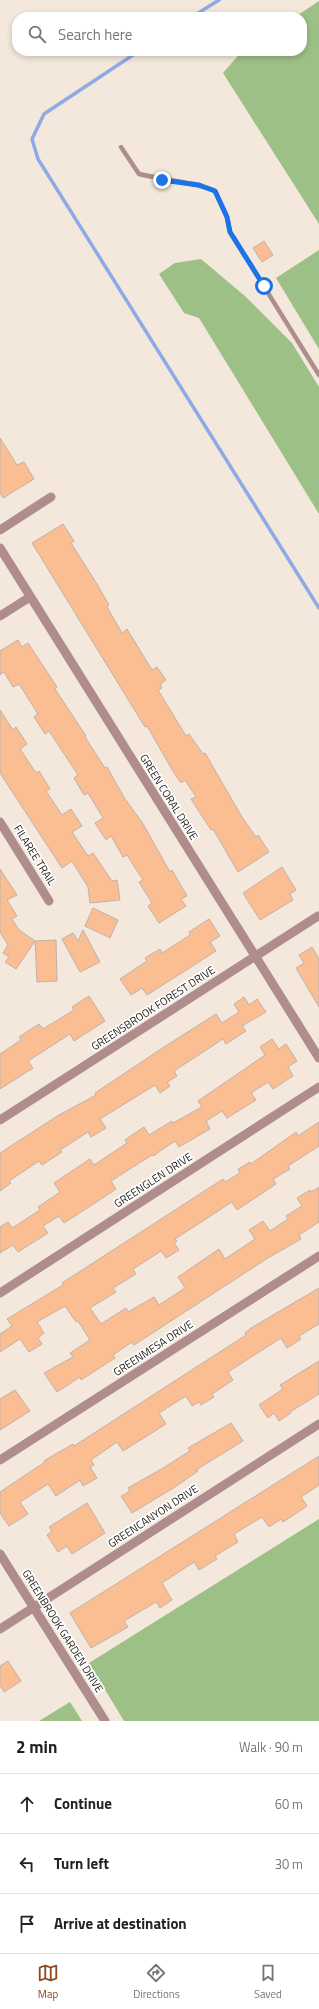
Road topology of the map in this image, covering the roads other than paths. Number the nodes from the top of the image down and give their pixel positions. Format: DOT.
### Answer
graph roads {
  1 [pos="121,147"];
  2 [pos="319,375"];
  3 [pos="51,497"];
  4 [pos="0,530"];
  5 [pos="0,548"];
  6 [pos="30,597"];
  7 [pos="0,616"];
  8 [pos="0,822"];
  9 [pos="49,901"];
  10 [pos="318,916"];
  11 [pos="255,956"];
  12 [pos="319,1058"];
  13 [pos="319,1087"];
  14 [pos="0,1120"];
  15 [pos="319,1256"];
  16 [pos="0,1292"];
  17 [pos="319,1424"];
  18 [pos="0,1460"];
  19 [pos="0,1554"];
  20 [pos="34,1607"];
  21 [pos="0,1629"];
  22 [pos="105,1721"];
  1 -- 2 [label="lane"];
  3 -- 4 [label="street"];
  5 -- 6 [label="street, GREEN CORAL DRIVE"];
  6 -- 7 [label="street"];
  6 -- 11 [label="street, GREEN CORAL DRIVE"];
  8 -- 9 [label="street, FILAREE TRAIL"];
  10 -- 11 [label="street, GREENSBROOK FOREST DRIVE"];
  11 -- 12 [label="street, GREEN CORAL DRIVE"];
  11 -- 14 [label="street, GREENSBROOK FOREST DRIVE"];
  13 -- 16 [label="street, GREENGLEN DRIVE"];
  15 -- 18 [label="street, GREENMESA DRIVE"];
  17 -- 20 [label="street, GREENCANYON DRIVE"];
  19 -- 20 [label="street, GREENBROOK GARDEN DRIVE"];
  20 -- 21 [label="street, GREENCANYON DRIVE"];
  20 -- 22 [label="street, GREENBROOK GARDEN DRIVE"];
}
